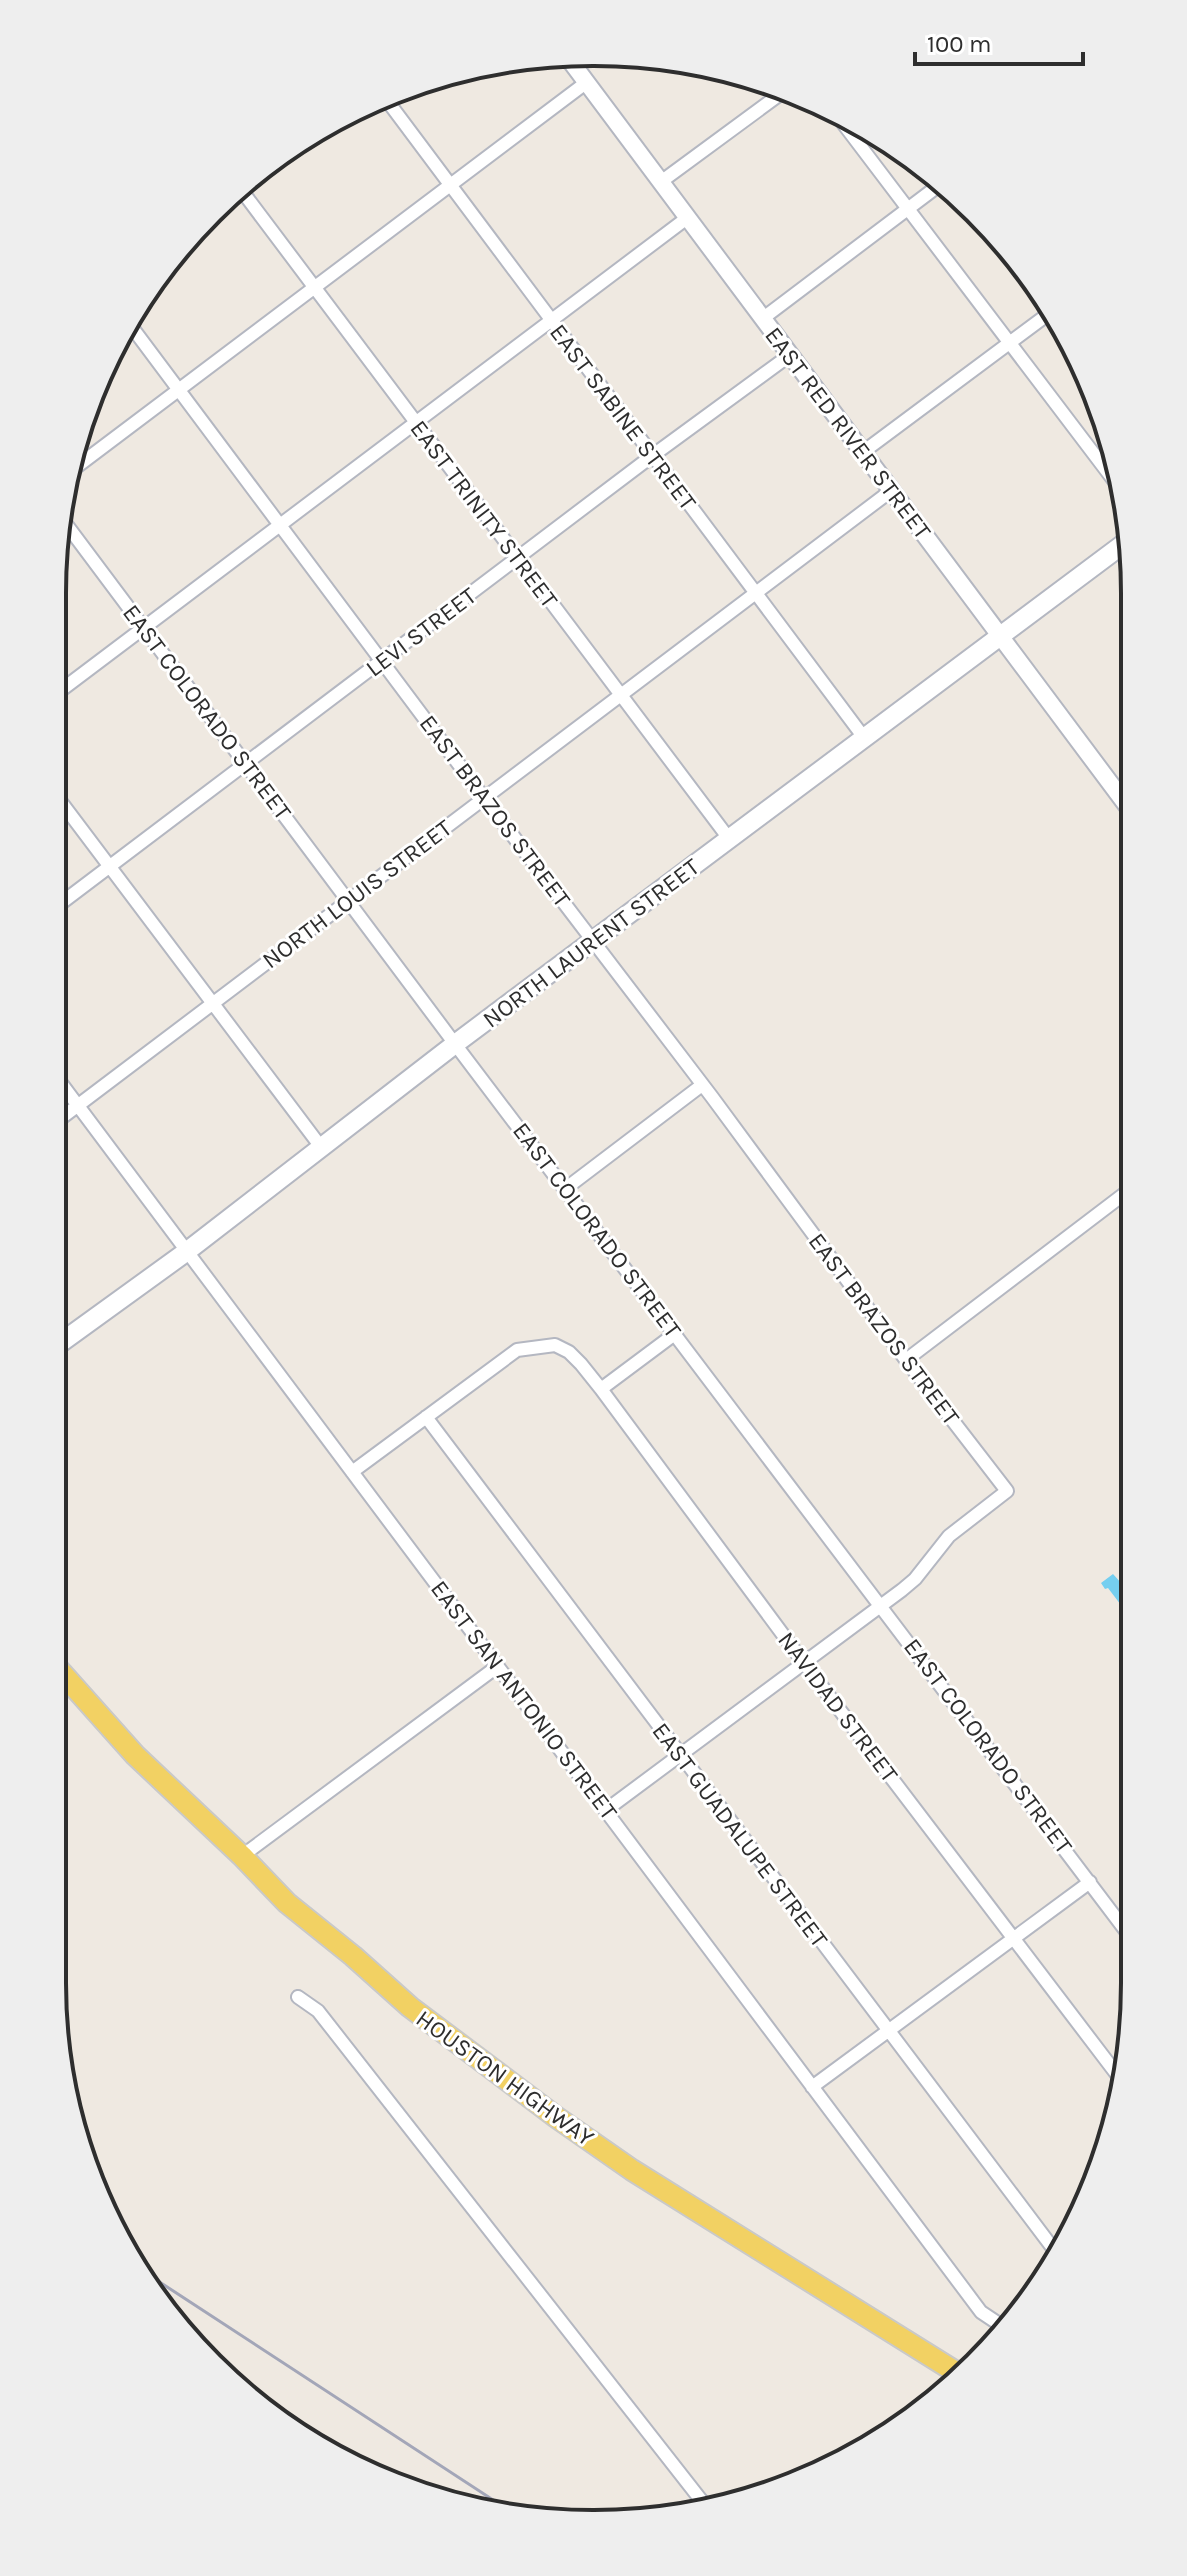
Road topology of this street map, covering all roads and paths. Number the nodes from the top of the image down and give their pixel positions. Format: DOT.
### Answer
graph roads {
  1 [pos="575,67"];
  2 [pos="587,82"];
  3 [pos="774,98"];
  4 [pos="391,106"];
  5 [pos="851,133"];
  6 [pos="662,181"];
  7 [pos="450,186"];
  8 [pos="932,190"];
  9 [pos="246,197"];
  10 [pos="907,208"];
  11 [pos="687,218"];
  12 [pos="314,287"];
  13 [pos="1043,318"];
  14 [pos="762,319"];
  15 [pos="550,321"];
  16 [pos="136,332"];
  17 [pos="1010,344"];
  18 [pos="790,355"];
  19 [pos="178,389"];
  20 [pos="416,422"];
  21 [pos="863,452"];
  22 [pos="652,456"];
  23 [pos="83,462"];
  24 [pos="1106,470"];
  25 [pos="892,490"];
  26 [pos="279,525"];
  27 [pos="70,530"];
  28 [pos="1119,548"];
  29 [pos="517,558"];
  30 [pos="757,593"];
  31 [pos="142,628"];
  32 [pos="1001,637"];
  33 [pos="382,662"];
  34 [pos="66,686"];
  35 [pos="621,696"];
  36 [pos="865,739"];
  37 [pos="247,764"];
  38 [pos="484,798"];
  39 [pos="1121,798"];
  40 [pos="66,809"];
  41 [pos="730,840"];
  42 [pos="110,868"];
  43 [pos="66,900"];
  44 [pos="348,900"];
  45 [pos="593,941"];
  46 [pos="212,1004"];
  47 [pos="455,1044"];
  48 [pos="702,1085"];
  49 [pos="66,1090"];
  50 [pos="78,1106"];
  51 [pos="66,1115"];
  52 [pos="321,1147"];
  53 [pos="565,1189"];
  54 [pos="1121,1196"];
  55 [pos="186,1252"];
  56 [pos="676,1333"];
  57 [pos="66,1339"];
  58 [pos="906,1360"];
  59 [pos="601,1389"];
  60 [pos="426,1417"];
  61 [pos="352,1472"];
  62 [pos="881,1605"];
  63 [pos="804,1663"];
  64 [pos="498,1666"];
  65 [pos="66,1678"];
  66 [pos="680,1755"];
  67 [pos="606,1810"];
  68 [pos="242,1856"];
  69 [pos="1090,1882"];
  70 [pos="1121,1924"];
  71 [pos="1015,1938"];
  72 [pos="298,1997"];
  73 [pos="889,2031"];
  74 [pos="1113,2069"];
  75 [pos="812,2087"];
  76 [pos="1051,2245"];
  77 [pos="996,2322"];
  78 [pos="951,2369"];
  79 [pos="700,2499"];
  1 -- 2 [label="street, EAST RED RIVER STREET"];
  2 -- 6 [label="street, EAST RED RIVER STREET"];
  2 -- 7 [label="street"];
  3 -- 6 [label="street"];
  4 -- 7 [label="street, EAST SABINE STREET"];
  5 -- 10 [label="street"];
  6 -- 11 [label="street, EAST RED RIVER STREET"];
  7 -- 12 [label="street"];
  7 -- 15 [label="street, EAST SABINE STREET"];
  8 -- 10 [label="street"];
  9 -- 12 [label="street, EAST TRINITY STREET"];
  10 -- 14 [label="street"];
  10 -- 17 [label="street"];
  11 -- 14 [label="street, EAST RED RIVER STREET"];
  11 -- 15 [label="street"];
  12 -- 19 [label="street"];
  12 -- 20 [label="street, EAST TRINITY STREET"];
  13 -- 17 [label="street"];
  14 -- 18 [label="street, EAST RED RIVER STREET"];
  15 -- 20 [label="street"];
  15 -- 22 [label="street, EAST SABINE STREET"];
  16 -- 19 [label="street, EAST BRAZOS STREET"];
  17 -- 21 [label="street"];
  17 -- 24 [label="street"];
  18 -- 21 [label="street, EAST RED RIVER STREET"];
  18 -- 22 [label="street, LEVI STREET"];
  19 -- 23 [label="street"];
  19 -- 26 [label="street, EAST BRAZOS STREET"];
  20 -- 26 [label="street"];
  20 -- 29 [label="street, EAST TRINITY STREET"];
  21 -- 25 [label="street, EAST RED RIVER STREET"];
  22 -- 29 [label="street, LEVI STREET"];
  22 -- 30 [label="street, EAST SABINE STREET"];
  25 -- 30 [label="street, NORTH LOUIS STREET"];
  25 -- 32 [label="street, EAST RED RIVER STREET"];
  26 -- 31 [label="street"];
  26 -- 33 [label="street, EAST BRAZOS STREET"];
  27 -- 31 [label="street, EAST COLORADO STREET"];
  28 -- 32 [label="main road, NORTH LAURENT STREET"];
  29 -- 33 [label="street, LEVI STREET"];
  29 -- 35 [label="street, EAST TRINITY STREET"];
  30 -- 35 [label="street, NORTH LOUIS STREET"];
  30 -- 36 [label="street, EAST SABINE STREET"];
  31 -- 34 [label="street"];
  31 -- 37 [label="street, EAST COLORADO STREET"];
  32 -- 36 [label="main road, NORTH LAURENT STREET"];
  32 -- 39 [label="street, EAST RED RIVER STREET"];
  33 -- 37 [label="street, LEVI STREET"];
  33 -- 38 [label="street, EAST BRAZOS STREET"];
  35 -- 38 [label="street, NORTH LOUIS STREET"];
  35 -- 41 [label="street, EAST TRINITY STREET"];
  36 -- 41 [label="main road, NORTH LAURENT STREET"];
  37 -- 42 [label="street, LEVI STREET"];
  37 -- 44 [label="street, EAST COLORADO STREET"];
  38 -- 44 [label="street, NORTH LOUIS STREET"];
  38 -- 45 [label="street, EAST BRAZOS STREET"];
  40 -- 42 [label="street"];
  41 -- 45 [label="main road, NORTH LAURENT STREET"];
  42 -- 43 [label="street, LEVI STREET"];
  42 -- 46 [label="street"];
  44 -- 46 [label="street, NORTH LOUIS STREET"];
  44 -- 47 [label="street, EAST COLORADO STREET"];
  45 -- 47 [label="main road, NORTH LAURENT STREET"];
  45 -- 48 [label="street, EAST BRAZOS STREET"];
  46 -- 50 [label="street, NORTH LOUIS STREET"];
  46 -- 52 [label="street"];
  47 -- 52 [label="main road, NORTH LAURENT STREET"];
  47 -- 53 [label="street, EAST COLORADO STREET"];
  48 -- 53 [label="street"];
  48 -- 58 [label="street, EAST BRAZOS STREET"];
  49 -- 50 [label="street, EAST SAN ANTONIO STREET"];
  50 -- 51 [label="street, NORTH LOUIS STREET"];
  50 -- 55 [label="street, EAST SAN ANTONIO STREET"];
  52 -- 55 [label="main road, NORTH LAURENT STREET"];
  53 -- 56 [label="street, EAST COLORADO STREET"];
  54 -- 58 [label="street"];
  55 -- 57 [label="main road, NORTH LAURENT STREET"];
  55 -- 61 [label="street, EAST SAN ANTONIO STREET"];
  56 -- 59 [label="street"];
  56 -- 62 [label="street, EAST COLORADO STREET"];
  58 -- 62 [label="street, EAST BRAZOS STREET"];
  59 -- 60 [label="street, NAVIDAD STREET"];
  59 -- 63 [label="street, NAVIDAD STREET"];
  60 -- 61 [label="street"];
  60 -- 66 [label="street, EAST GUADALUPE STREET"];
  61 -- 64 [label="street, EAST SAN ANTONIO STREET"];
  62 -- 63 [label="street"];
  62 -- 69 [label="street, EAST COLORADO STREET"];
  63 -- 66 [label="street"];
  63 -- 71 [label="street, NAVIDAD STREET"];
  64 -- 67 [label="street, EAST SAN ANTONIO STREET"];
  64 -- 68 [label="street"];
  65 -- 68 [label="main road, HOUSTON HIGHWAY"];
  66 -- 67 [label="street"];
  66 -- 73 [label="street, EAST GUADALUPE STREET"];
  67 -- 75 [label="street, EAST SAN ANTONIO STREET"];
  68 -- 78 [label="main road, HOUSTON HIGHWAY"];
  69 -- 70 [label="street, EAST COLORADO STREET"];
  69 -- 71 [label="street"];
  71 -- 73 [label="street"];
  71 -- 74 [label="street, NAVIDAD STREET"];
  72 -- 79 [label="street"];
  73 -- 75 [label="street"];
  73 -- 76 [label="street, EAST GUADALUPE STREET"];
  75 -- 77 [label="street, EAST SAN ANTONIO STREET"];
}
